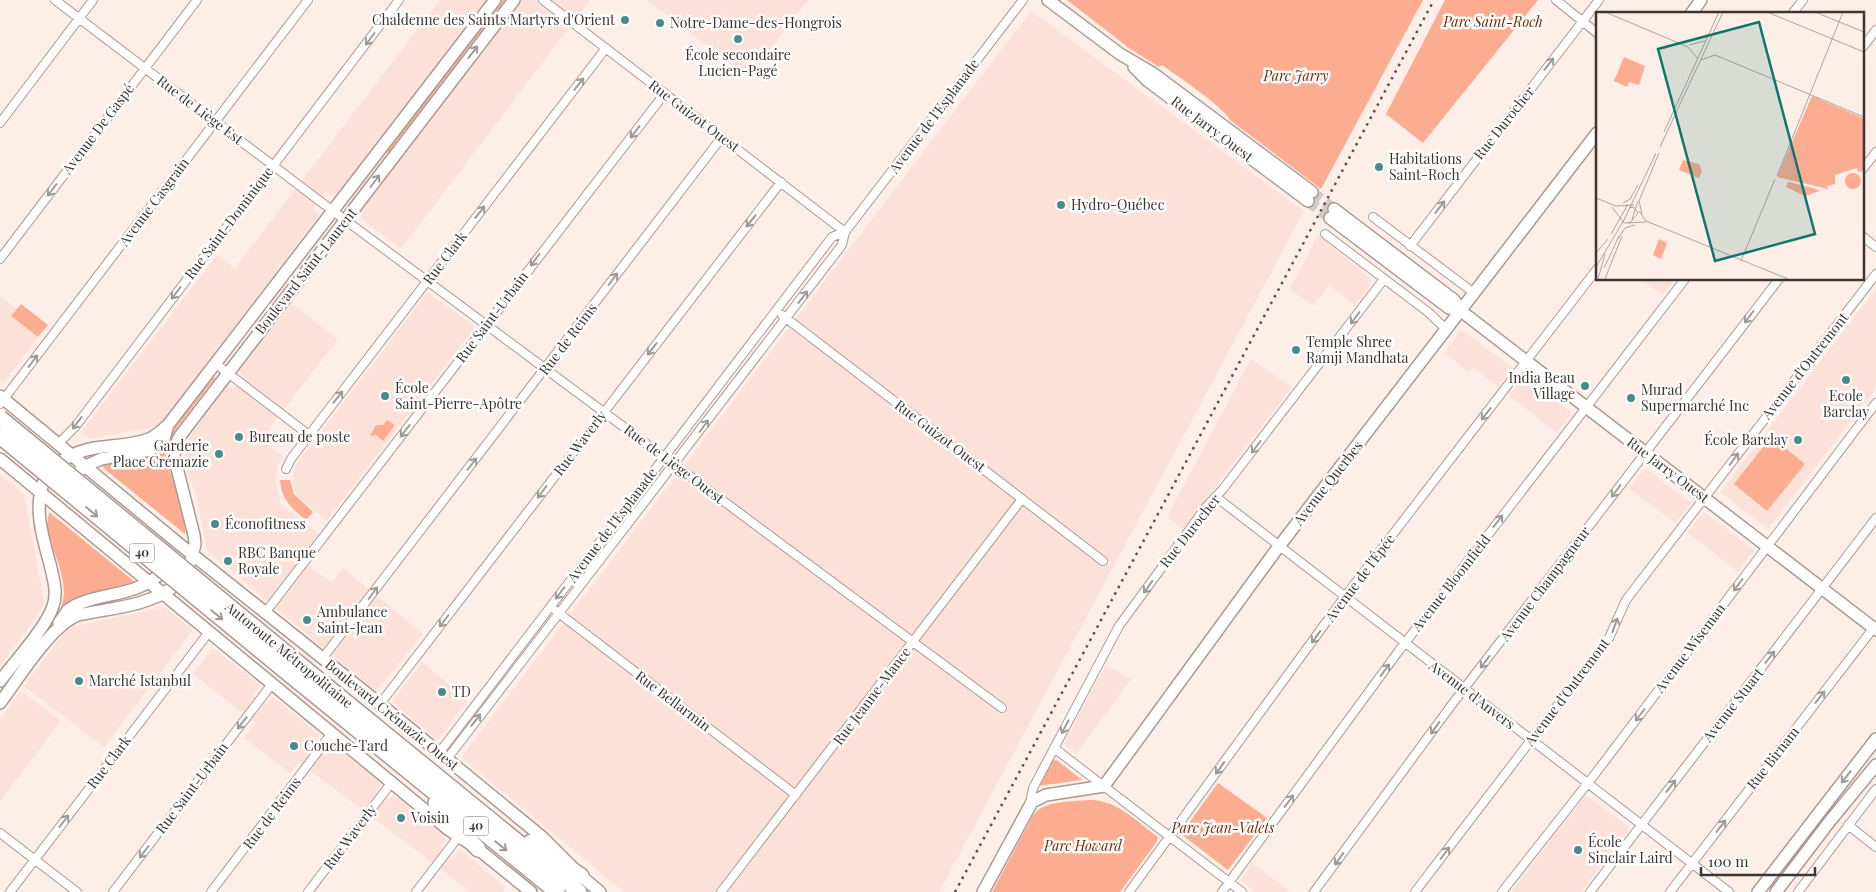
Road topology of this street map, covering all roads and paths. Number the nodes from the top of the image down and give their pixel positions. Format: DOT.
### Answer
graph roads {
  1 [pos="55,0"];
  2 [pos="93,0"];
  3 [pos="197,0"];
  4 [pos="308,0"];
  5 [pos="399,0"];
  6 [pos="495,0"];
  7 [pos="514,0"];
  8 [pos="543,0"];
  9 [pos="1023,0"];
  10 [pos="1048,0"];
  11 [pos="1556,0"];
  12 [pos="1599,0"];
  13 [pos="1702,0"];
  14 [pos="1803,0"];
  15 [pos="1693,12"];
  16 [pos="1794,12"];
  17 [pos="79,18"];
  18 [pos="1582,21"];
  19 [pos="1876,30"];
  20 [pos="1596,31"];
  21 [pos="1864,45"];
  22 [pos="606,48"];
  23 [pos="145,68"];
  24 [pos="665,93"];
  25 [pos="0,122"];
  26 [pos="215,122"];
  27 [pos="1596,134"];
  28 [pos="722,137"];
  29 [pos="1876,152"];
  30 [pos="273,166"];
  31 [pos="1864,167"];
  32 [pos="781,182"];
  33 [pos="1310,197"];
  34 [pos="332,211"];
  35 [pos="1332,214"];
  36 [pos="1373,217"];
  37 [pos="345,220"];
  38 [pos="845,232"];
  39 [pos="1325,234"];
  40 [pos="1864,238"];
  41 [pos="1410,246"];
  42 [pos="1876,247"];
  43 [pos="0,259"];
  44 [pos="1596,270"];
  45 [pos="1876,274"];
  46 [pos="1384,279"];
  47 [pos="1684,280"];
  48 [pos="1778,280"];
  49 [pos="427,281"];
  50 [pos="1474,293"];
  51 [pos="776,311"];
  52 [pos="1461,311"];
  53 [pos="786,318"];
  54 [pos="486,325"];
  55 [pos="1446,329"];
  56 [pos="1526,361"];
  57 [pos="216,364"];
  58 [pos="545,369"];
  59 [pos="227,373"];
  60 [pos="1,400"];
  61 [pos="1876,403"];
  62 [pos="1587,408"];
  63 [pos="604,412"];
  64 [pos="0,418"];
  65 [pos="168,426"];
  66 [pos="308,435"];
  67 [pos="0,436"];
  68 [pos="58,444"];
  69 [pos="1646,453"];
  70 [pos="664,457"];
  71 [pos="67,458"];
  72 [pos="0,459"];
  73 [pos="674,465"];
  74 [pos="286,469"];
  75 [pos="81,470"];
  76 [pos="42,486"];
  77 [pos="1216,497"];
  78 [pos="1704,498"];
  79 [pos="1022,499"];
  80 [pos="1876,518"];
  81 [pos="1279,547"];
  82 [pos="1768,547"];
  83 [pos="191,560"];
  84 [pos="1103,561"];
  85 [pos="220,576"];
  86 [pos="206,578"];
  87 [pos="154,579"];
  88 [pos="173,586"];
  89 [pos="1823,589"];
  90 [pos="163,594"];
  91 [pos="1345,597"];
  92 [pos="190,601"];
  93 [pos="550,607"];
  94 [pos="265,613"];
  95 [pos="558,613"];
  96 [pos="189,616"];
  97 [pos="1875,627"];
  98 [pos="209,632"];
  99 [pos="48,639"];
  100 [pos="913,642"];
  101 [pos="1405,643"];
  102 [pos="322,659"];
  103 [pos="288,663"];
  104 [pos="0,681"];
  105 [pos="272,684"];
  106 [pos="1464,689"];
  107 [pos="0,703"];
  108 [pos="380,704"];
  109 [pos="1002,708"];
  110 [pos="332,733"];
  111 [pos="1876,739"];
  112 [pos="1531,740"];
  113 [pos="1054,748"];
  114 [pos="443,756"];
  115 [pos="396,760"];
  116 [pos="1876,765"];
  117 [pos="440,778"];
  118 [pos="392,782"];
  119 [pos="1587,782"];
  120 [pos="1104,786"];
  121 [pos="1876,789"];
  122 [pos="796,795"];
  123 [pos="1035,800"];
  124 [pos="1642,825"];
  125 [pos="1848,826"];
  126 [pos="0,833"];
  127 [pos="459,836"];
  128 [pos="1169,837"];
  129 [pos="1876,847"];
  130 [pos="478,849"];
  131 [pos="35,860"];
  132 [pos="1692,864"];
  133 [pos="580,876"];
  134 [pos="1229,882"];
  135 [pos="518,888"];
  136 [pos="10,892"];
  137 [pos="77,892"];
  138 [pos="113,892"];
  139 [pos="211,892"];
  140 [pos="308,892"];
  141 [pos="416,892"];
  142 [pos="531,892"];
  143 [pos="557,892"];
  144 [pos="579,892"];
  145 [pos="600,892"];
  146 [pos="722,892"];
  147 [pos="983,892"];
  148 [pos="1129,892"];
  149 [pos="1222,892"];
  150 [pos="1242,892"];
  151 [pos="1314,892"];
  152 [pos="1415,892"];
  153 [pos="1502,892"];
  154 [pos="1590,892"];
  155 [pos="1670,892"];
  156 [pos="1729,892"];
  157 [pos="1758,892"];
  158 [pos="1776,892"];
  159 [pos="1798,892"];
  1 -- 17 [label="street, Rue de Liège Est"];
  2 -- 17 [label="street"];
  3 -- 23 [label="street, Avenue De Gaspé"];
  4 -- 26 [label="street, Avenue Casgrain"];
  5 -- 30 [label="street, Rue Saint-Dominique, one-way"];
  6 -- 34 [label="main road, Boulevard Saint-Laurent"];
  37 -- 7 [label="main road, Boulevard Saint-Laurent, one-way"];
  8 -- 22 [label="street, Rue Guizot Ouest"];
  9 -- 38 [label="street, Avenue de l'Esplanade"];
  10 -- 33 [label="main road, Rue Jarry Ouest"];
  11 -- 18 [label="street"];
  12 -- 18 [label="street, Rue Durocher"];
  13 -- 15 [label="main road"];
  14 -- 16 [label="street"];
  17 -- 23 [label="street, Rue de Liège Est"];
  17 -- 25 [label="street"];
  18 -- 20 [label="street"];
  41 -- 18 [label="street, Rue Durocher, one-way"];
  19 -- 21 [label="street"];
  22 -- 24 [label="street, Rue Guizot Ouest"];
  49 -- 22 [label="street, Rue Clark, one-way"];
  23 -- 26 [label="street, Rue de Liège Est"];
  23 -- 43 [label="street, Avenue De Gaspé, one-way"];
  24 -- 28 [label="street, Rue Guizot Ouest"];
  24 -- 54 [label="street, Rue Saint-Urbain, one-way"];
  26 -- 30 [label="street, Rue de Liège Est"];
  60 -- 26 [label="street, Avenue Casgrain, one-way"];
  27 -- 50 [label="main road, Avenue Querbes"];
  28 -- 32 [label="street, Rue Guizot Ouest"];
  58 -- 28 [label="street, Rue de Reims, one-way"];
  29 -- 31 [label="street"];
  30 -- 34 [label="street, Rue de Liège Est"];
  30 -- 68 [label="street, Rue Saint-Dominique, one-way"];
  32 -- 38 [label="street, Rue Guizot Ouest"];
  32 -- 63 [label="street, Rue Waverly, one-way"];
  34 -- 37 [label="street, Rue de Liège Est"];
  34 -- 57 [label="main road, Boulevard Saint-Laurent"];
  35 -- 52 [label="main road, Rue Jarry Ouest"];
  36 -- 41 [label="street"];
  37 -- 49 [label="street, Rue de Liège Ouest"];
  37 -- 59 [label="main road, Boulevard Saint-Laurent"];
  38 -- 51 [label="street, Avenue de l'Esplanade"];
  53 -- 38 [label="street, Avenue de l'Esplanade, one-way"];
  39 -- 46 [label="street"];
  40 -- 42 [label="street"];
  41 -- 50 [label="street"];
  44 -- 56 [label="street, Avenue de l'Épée"];
  78 -- 45 [label="street, Avenue d'Outremont, one-way"];
  46 -- 55 [label="street"];
  46 -- 77 [label="street, Rue Durocher, one-way"];
  47 -- 62 [label="street, Avenue Bloomfield"];
  48 -- 69 [label="street, Avenue Champagneur, one-way"];
  49 -- 54 [label="street, Rue de Liège Ouest"];
  66 -- 49 [label="street, Rue Clark, one-way"];
  50 -- 52 [label="main road, Avenue Querbes"];
  51 -- 53 [label="street, Rue Guizot Ouest"];
  51 -- 70 [label="street, Avenue de l'Esplanade"];
  52 -- 55 [label="main road, Avenue Querbes"];
  52 -- 56 [label="main road, Rue Jarry Ouest"];
  73 -- 53 [label="street, Avenue de l'Esplanade, one-way"];
  53 -- 79 [label="street, Rue Guizot Ouest"];
  54 -- 58 [label="street, Rue de Liège Ouest"];
  54 -- 94 [label="street, Rue Saint-Urbain, one-way"];
  55 -- 81 [label="main road, Avenue Querbes"];
  56 -- 62 [label="main road, Rue Jarry Ouest"];
  56 -- 91 [label="street, Avenue de l'Épée, one-way"];
  57 -- 59 [label="street"];
  57 -- 65 [label="main road, Boulevard Saint-Laurent"];
  58 -- 63 [label="street, Rue de Liège Ouest"];
  102 -- 58 [label="street, Rue de Reims, one-way"];
  59 -- 66 [label="street"];
  59 -- 83 [label="main road, Boulevard Saint-Laurent"];
  60 -- 68 [label="main road, Boulevard Crémazie Ouest"];
  61 -- 82 [label="street, Avenue Wiseman"];
  62 -- 69 [label="main road, Rue Jarry Ouest"];
  101 -- 62 [label="street, Avenue Bloomfield, one-way"];
  63 -- 70 [label="street, Rue de Liège Ouest"];
  63 -- 108 [label="street, Rue Waverly, one-way"];
  64 -- 103 [label="highway, Autoroute Métropolitaine / 40, bridge"];
  65 -- 71 [label="main road, Boulevard Saint-Laurent"];
  65 -- 75 [label="main road"];
  66 -- 74 [label="street, Rue Clark"];
  67 -- 103 [label="highway, Autoroute Métropolitaine / 40, one-way, bridge"];
  68 -- 71 [label="main road, Boulevard Crémazie Ouest"];
  69 -- 78 [label="main road, Rue Jarry Ouest"];
  69 -- 106 [label="street, Avenue Champagneur, one-way"];
  70 -- 73 [label="street, Rue de Liège Ouest"];
  70 -- 93 [label="street, Avenue de l'Esplanade, one-way"];
  71 -- 75 [label="main road, Boulevard Crémazie Ouest"];
  72 -- 76 [label="main road"];
  73 -- 95 [label="street, Avenue de l'Esplanade"];
  73 -- 100 [label="street, Rue de Liège Ouest"];
  75 -- 83 [label="main road, Boulevard Crémazie Ouest"];
  76 -- 87 [label="main road"];
  76 -- 104 [label="main road"];
  77 -- 81 [label="street, Avenue d'Anvers"];
  77 -- 113 [label="street, Rue Durocher, one-way"];
  78 -- 82 [label="main road, Rue Jarry Ouest"];
  112 -- 78 [label="street, Avenue d'Outremont, one-way"];
  79 -- 84 [label="street, Rue Guizot Ouest"];
  79 -- 100 [label="street, Rue Jeanne-Mance"];
  80 -- 89 [label="street, Avenue Stuart"];
  81 -- 91 [label="street, Avenue d'Anvers"];
  81 -- 120 [label="main road, Avenue Querbes"];
  82 -- 89 [label="main road, Rue Jarry Ouest"];
  82 -- 119 [label="street, Avenue Wiseman, one-way"];
  83 -- 85 [label="main road, Boulevard Crémazie Ouest"];
  85 -- 86 [label="main road"];
  85 -- 94 [label="main road, Boulevard Crémazie Ouest"];
  87 -- 90 [label="main road"];
  87 -- 99 [label="main road"];
  88 -- 90 [label="main road"];
  89 -- 97 [label="main road, Rue Jarry Ouest"];
  124 -- 89 [label="street, Avenue Stuart, one-way"];
  90 -- 96 [label="main road"];
  90 -- 99 [label="main road"];
  91 -- 101 [label="street, Avenue d'Anvers"];
  91 -- 128 [label="street, Avenue de l'Épée, one-way"];
  92 -- 96 [label="main road"];
  93 -- 95 [label="street, Rue Bellarmin"];
  93 -- 114 [label="street, Avenue de l'Esplanade"];
  94 -- 102 [label="main road, Boulevard Crémazie Ouest"];
  114 -- 95 [label="street, Avenue de l'Esplanade, one-way"];
  95 -- 122 [label="street, Rue Bellarmin"];
  96 -- 98 [label="main road"];
  132 -- 97 [label="street, Rue Birnam, one-way"];
  98 -- 105 [label="main road"];
  131 -- 98 [label="street, Rue Clark, one-way"];
  99 -- 107 [label="main road"];
  100 -- 109 [label="street, Rue de Liège Ouest"];
  100 -- 122 [label="street, Rue Jeanne-Mance"];
  101 -- 106 [label="street, Avenue d'Anvers"];
  134 -- 101 [label="street, Avenue Bloomfield, one-way"];
  102 -- 108 [label="main road, Boulevard Crémazie Ouest"];
  103 -- 115 [label="highway, Autoroute Métropolitaine / 40"];
  103 -- 117 [label="highway, Autoroute Métropolitaine / 40"];
  105 -- 110 [label="main road"];
  105 -- 138 [label="street, Rue Saint-Urbain, one-way"];
  106 -- 112 [label="street, Avenue d'Anvers"];
  106 -- 151 [label="street, Avenue Champagneur, one-way"];
  108 -- 114 [label="main road, Boulevard Crémazie Ouest"];
  110 -- 118 [label="main road"];
  110 -- 139 [label="street, Rue de Reims"];
  111 -- 157 [label="main road, one-way"];
  112 -- 119 [label="street, Avenue d'Anvers"];
  152 -- 112 [label="street, Avenue d'Outremont, one-way"];
  113 -- 120 [label="street"];
  113 -- 123 [label="street, Rue Durocher"];
  114 -- 133 [label="main road, Boulevard Crémazie Ouest"];
  115 -- 130 [label="highway"];
  115 -- 143 [label="highway, Autoroute Métropolitaine / 40, one-way"];
  116 -- 158 [label="main road"];
  117 -- 133 [label="highway"];
  117 -- 144 [label="highway, Autoroute Métropolitaine / 40"];
  118 -- 127 [label="main road"];
  118 -- 140 [label="street, Rue Waverly"];
  119 -- 124 [label="street, Avenue d'Anvers"];
  119 -- 153 [label="street, Avenue Wiseman"];
  120 -- 123 [label="main road"];
  120 -- 128 [label="street"];
  121 -- 125 [label="street"];
  122 -- 146 [label="street, Rue Jeanne-Mance"];
  123 -- 147 [label="main road"];
  124 -- 132 [label="street, Avenue d'Anvers"];
  124 -- 154 [label="street, Avenue Stuart"];
  125 -- 129 [label="street"];
  125 -- 159 [label="street"];
  126 -- 131 [label="street"];
  127 -- 130 [label="main road"];
  127 -- 141 [label="street"];
  128 -- 134 [label="street"];
  128 -- 148 [label="street, Avenue de l'Épée"];
  130 -- 135 [label="main road"];
  131 -- 136 [label="street, Rue Clark"];
  131 -- 137 [label="street"];
  132 -- 155 [label="street, Rue Birnam"];
  132 -- 156 [label="street, Avenue d'Anvers"];
  133 -- 145 [label="main road, Boulevard Crémazie Ouest"];
  134 -- 149 [label="street, Avenue Bloomfield"];
  134 -- 150 [label="street"];
  135 -- 142 [label="main road"];
}
